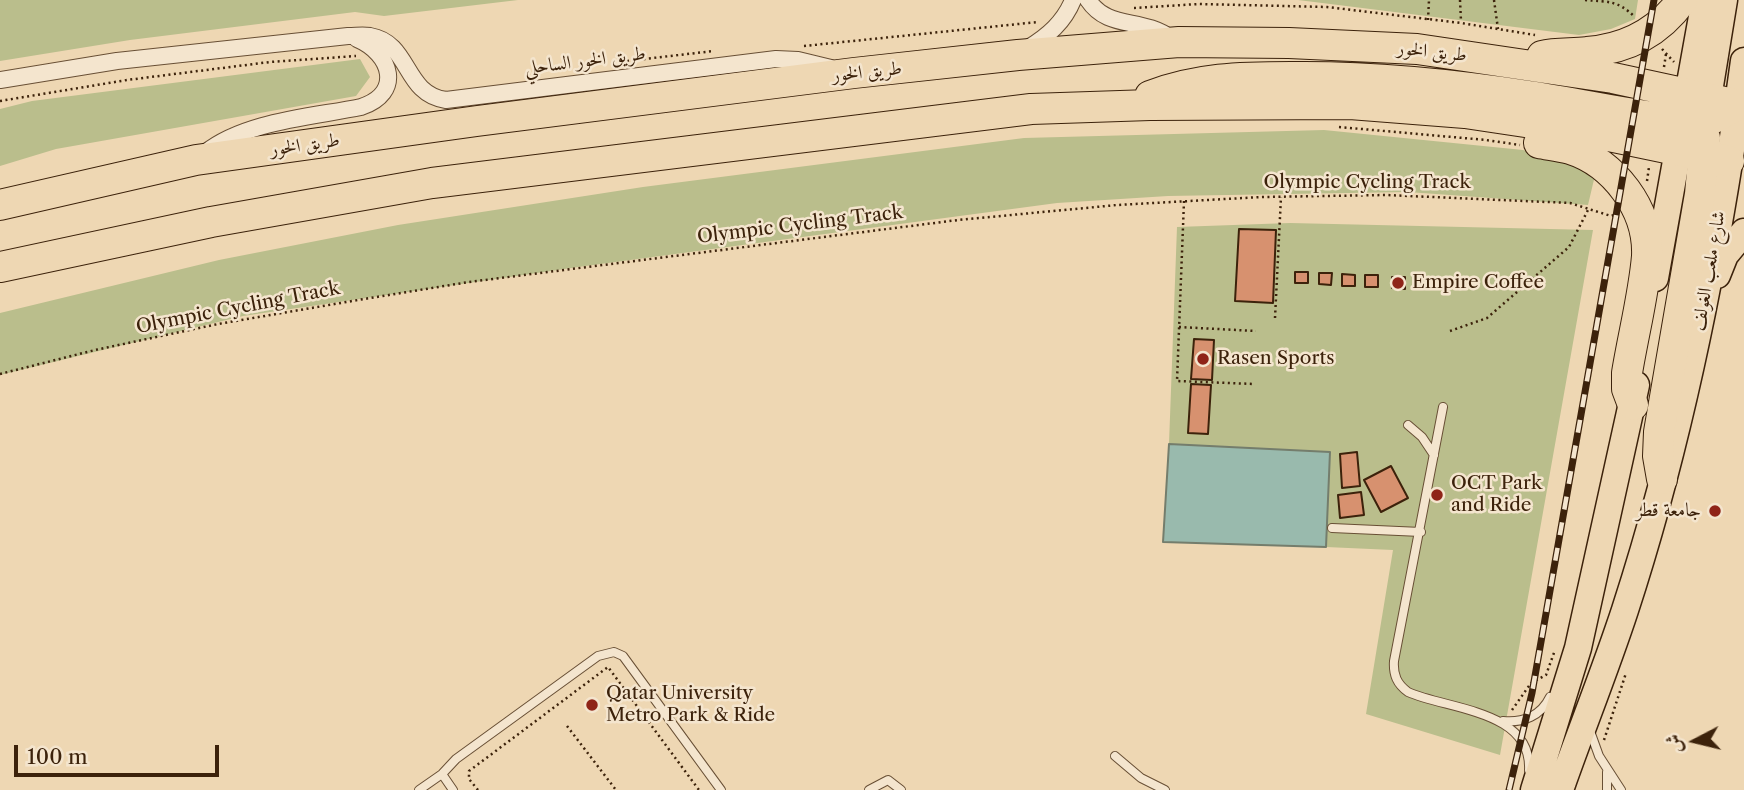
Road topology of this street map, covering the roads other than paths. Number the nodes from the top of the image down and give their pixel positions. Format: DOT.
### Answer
graph roads {
  1 [pos="1073,0"];
  2 [pos="1088,0"];
  3 [pos="1682,0"];
  4 [pos="1705,0"];
  5 [pos="1724,0"];
  6 [pos="348,36"];
  7 [pos="1176,43"];
  8 [pos="1018,55"];
  9 [pos="1744,61"];
  10 [pos="1522,64"];
  11 [pos="854,73"];
  12 [pos="0,80"];
  13 [pos="1350,104"];
  14 [pos="1741,105"];
  15 [pos="1135,106"];
  16 [pos="1710,128"];
  17 [pos="196,160"];
  18 [pos="0,205"];
  19 [pos="1744,232"];
  20 [pos="0,267"];
  21 [pos="1694,357"];
  22 [pos="1633,405"];
  23 [pos="1443,407"];
  24 [pos="1408,425"];
  25 [pos="1434,455"];
  26 [pos="1662,480"];
  27 [pos="1332,528"];
  28 [pos="1421,532"];
  29 [pos="1568,646"];
  30 [pos="1558,679"];
  31 [pos="1554,691"];
  32 [pos="1589,707"];
  33 [pos="1502,721"];
  34 [pos="1115,755"];
  35 [pos="1606,770"];
  36 [pos="442,774"];
  37 [pos="1530,786"];
  38 [pos="419,790"];
  39 [pos="453,790"];
  40 [pos="721,790"];
  41 [pos="869,790"];
  42 [pos="901,790"];
  43 [pos="1165,790"];
  44 [pos="1560,790"];
  45 [pos="1607,790"];
  46 [pos="1621,790"];
  1 -- 8 [label="street"];
  2 -- 7 [label="street"];
  3 -- 10 [label="highway"];
  4 -- 16 [label="main road, شارع ملعب الغولف"];
  5 -- 16 [label="main road"];
  6 -- 11 [label="street, طريق الخور الساحلي"];
  6 -- 12 [label="street, طريق الخور الساحلي"];
  6 -- 17 [label="street"];
  7 -- 8 [label="highway, طريق الخور"];
  7 -- 10 [label="highway, طريق الخور"];
  8 -- 11 [label="highway, طريق الخور"];
  9 -- 14 [label="main road"];
  10 -- 16 [label="highway, طريق الخور"];
  11 -- 17 [label="highway, طريق الخور"];
  13 -- 15 [label="highway, طريق الخور"];
  13 -- 16 [label="highway, طريق الخور"];
  13 -- 22 [label="highway"];
  14 -- 16 [label="highway, طريق الخور"];
  15 -- 16 [label="highway"];
  15 -- 20 [label="highway, طريق الخور"];
  16 -- 21 [label="main road, شارع ملعب الغولف"];
  16 -- 22 [label="main road, شارع ملعب الغولف"];
  16 -- 26 [label="highway"];
  17 -- 18 [label="highway, طريق الخور"];
  19 -- 21 [label="main road"];
  21 -- 26 [label="main road, شارع ملعب الغولف"];
  22 -- 29 [label="main road, شارع ملعب الغولف"];
  23 -- 25 [label="lane"];
  24 -- 25 [label="lane"];
  25 -- 28 [label="lane"];
  26 -- 32 [label="main road, شارع ملعب الغولف"];
  27 -- 28 [label="lane"];
  28 -- 33 [label="lane"];
  29 -- 30 [label="lane"];
  29 -- 37 [label="main road, شارع ملعب الغولف"];
  31 -- 33 [label="lane"];
  32 -- 35 [label="lane"];
  32 -- 44 [label="main road, شارع ملعب الغولف"];
  33 -- 37 [label="lane"];
  34 -- 43 [label="lane"];
  35 -- 45 [label="lane"];
  35 -- 46 [label="lane"];
  36 -- 38 [label="lane"];
  36 -- 39 [label="lane"];
  36 -- 40 [label="lane"];
  41 -- 42 [label="lane"];
}
